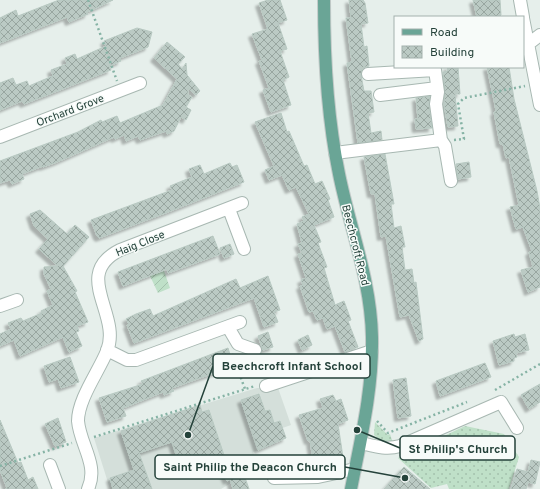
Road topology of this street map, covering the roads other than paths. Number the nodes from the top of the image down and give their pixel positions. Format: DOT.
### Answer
graph roads {
  1 [pos="324,0"];
  2 [pos="520,0"];
  3 [pos="523,16"];
  4 [pos="524,25"];
  5 [pos="540,35"];
  6 [pos="527,45"];
  7 [pos="368,74"];
  8 [pos="140,84"];
  9 [pos="437,88"];
  10 [pos="380,95"];
  11 [pos="540,105"];
  12 [pos="0,137"];
  13 [pos="440,140"];
  14 [pos="335,153"];
  15 [pos="451,181"];
  16 [pos="242,204"];
  17 [pos="229,209"];
  18 [pos="244,249"];
  19 [pos="17,300"];
  20 [pos="0,306"];
  21 [pos="240,322"];
  22 [pos="228,327"];
  23 [pos="107,350"];
  24 [pos="255,350"];
  25 [pos="372,351"];
  26 [pos="266,386"];
  27 [pos="517,428"];
  28 [pos="360,443"];
  29 [pos="50,465"];
  30 [pos="355,469"];
  31 [pos="274,478"];
  32 [pos="59,489"];
  33 [pos="88,489"];
  34 [pos="351,489"];
  1 -- 14 [label="main road, Beechcroft Road"];
  2 -- 3 [label="street"];
  4 -- 6 [label="street"];
  5 -- 6 [label="street"];
  6 -- 11 [label="street"];
  7 -- 9 [label="street"];
  8 -- 12 [label="street, Orchard Grove"];
  9 -- 10 [label="street"];
  9 -- 13 [label="street"];
  13 -- 14 [label="street"];
  13 -- 15 [label="street"];
  14 -- 25 [label="main road, Beechcroft Road"];
  16 -- 17 [label="street, Haig Close"];
  17 -- 18 [label="street"];
  17 -- 23 [label="street, Haig Close"];
  19 -- 20 [label="street"];
  21 -- 22 [label="street"];
  22 -- 23 [label="street"];
  22 -- 24 [label="street"];
  23 -- 33 [label="street, Haig Close"];
  25 -- 26 [label="street"];
  25 -- 28 [label="main road, Beechcroft Road"];
  27 -- 28 [label="street"];
  28 -- 30 [label="main road, Beechcroft Road"];
  29 -- 32 [label="street"];
  30 -- 31 [label="street"];
  30 -- 34 [label="main road, Beechcroft Road"];
}
